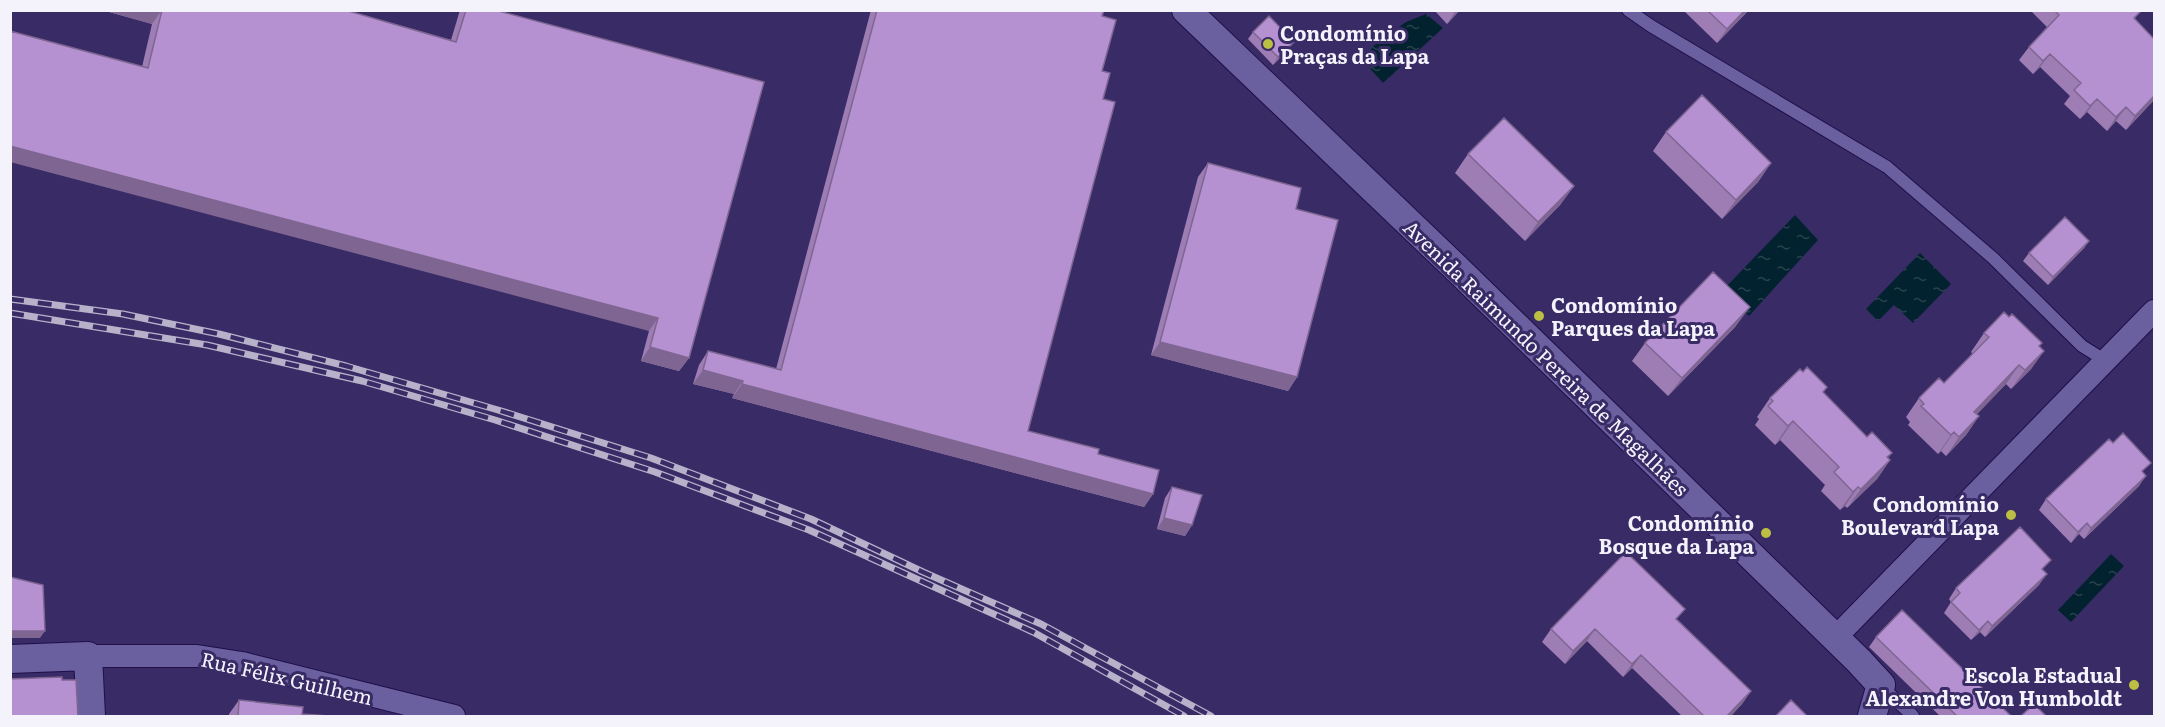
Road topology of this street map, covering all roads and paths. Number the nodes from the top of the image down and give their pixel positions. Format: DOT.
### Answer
graph roads {
  1 [pos="1186,10"];
  2 [pos="1628,10"];
  3 [pos="2154,311"];
  4 [pos="2106,361"];
  5 [pos="1835,638"];
  6 [pos="88,656"];
  7 [pos="10,659"];
  8 [pos="1881,685"];
  9 [pos="91,717"];
  10 [pos="454,717"];
  11 [pos="1872,717"];
  12 [pos="1913,717"];
  1 -- 5 [label="street, Avenida Raimundo Pereira de Magalhães"];
  2 -- 4 [label="lane"];
  3 -- 4 [label="street"];
  4 -- 5 [label="street"];
  5 -- 8 [label="street, Avenida Raimundo Pereira de Magalhães"];
  6 -- 7 [label="street, Rua Félix Guilhem"];
  6 -- 9 [label="street"];
  6 -- 10 [label="street, Rua Félix Guilhem"];
  8 -- 11 [label="street"];
  8 -- 12 [label="lane"];
}
